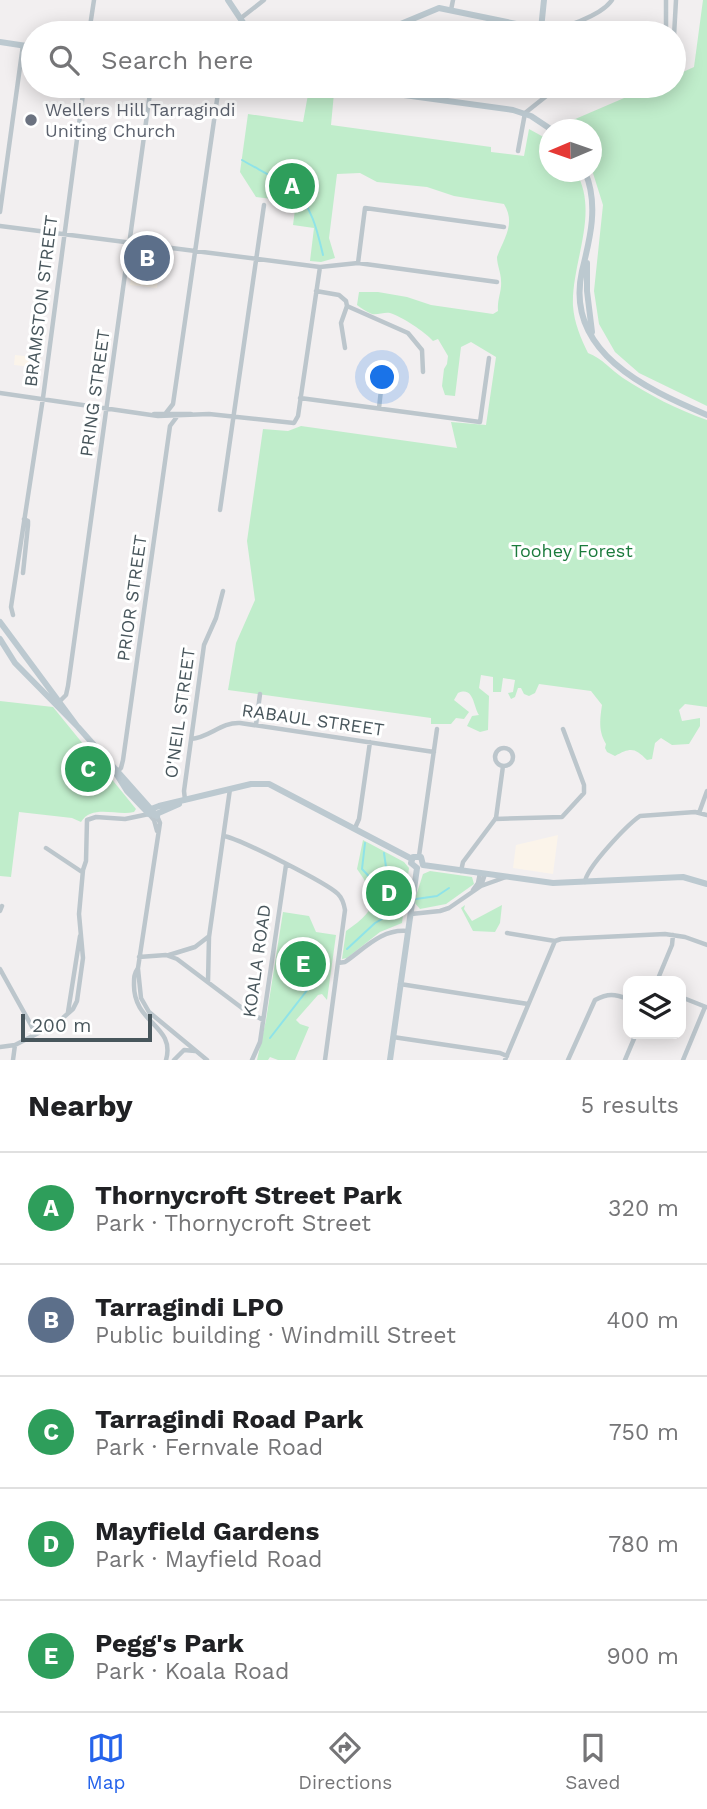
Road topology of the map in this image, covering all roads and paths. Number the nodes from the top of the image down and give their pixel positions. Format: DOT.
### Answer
graph roads {
  1 [pos="93,0"];
  2 [pos="228,0"];
  3 [pos="264,0"];
  4 [pos="453,0"];
  5 [pos="544,0"];
  6 [pos="612,0"];
  7 [pos="666,0"];
  8 [pos="676,0"];
  9 [pos="451,10"];
  10 [pos="241,18"];
  11 [pos="90,21"];
  12 [pos="243,21"];
  13 [pos="406,21"];
  14 [pos="502,21"];
  15 [pos="542,21"];
  16 [pos="578,21"];
  17 [pos="666,21"];
  18 [pos="675,21"];
  19 [pos="0,42"];
  20 [pos="21,45"];
  21 [pos="21,60"];
  22 [pos="82,98"];
  23 [pos="149,98"];
  24 [pos="217,98"];
  25 [pos="424,98"];
  26 [pos="544,98"];
  27 [pos="525,113"];
  28 [pos="539,122"];
  29 [pos="518,151"];
  30 [pos="588,182"];
  31 [pos="264,205"];
  32 [pos="0,212"];
  33 [pos="0,226"];
  34 [pos="504,227"];
  35 [pos="64,235"];
  36 [pos="129,243"];
  37 [pos="195,251"];
  38 [pos="257,259"];
  39 [pos="358,262"];
  40 [pos="320,267"];
  41 [pos="497,282"];
  42 [pos="316,291"];
  43 [pos="347,306"];
  44 [pos="345,348"];
  45 [pos="489,358"];
  46 [pos="384,363"];
  47 [pos="423,372"];
  48 [pos="0,393"];
  49 [pos="43,398"];
  50 [pos="300,398"];
  51 [pos="173,404"];
  52 [pos="108,407"];
  53 [pos="379,408"];
  54 [pos="165,415"];
  55 [pos="178,415"];
  56 [pos="707,415"];
  57 [pos="233,417"];
  58 [pos="170,426"];
  59 [pos="220,509"];
  60 [pos="24,519"];
  61 [pos="23,573"];
  62 [pos="223,591"];
  63 [pos="13,615"];
  64 [pos="0,622"];
  65 [pos="0,639"];
  66 [pos="260,694"];
  67 [pos="60,701"];
  68 [pos="256,725"];
  69 [pos="78,727"];
  70 [pos="438,729"];
  71 [pos="564,729"];
  72 [pos="191,739"];
  73 [pos="370,742"];
  74 [pos="434,752"];
  75 [pos="503,766"];
  76 [pos="116,773"];
  77 [pos="230,789"];
  78 [pos="707,791"];
  79 [pos="183,802"];
  80 [pos="152,813"];
  81 [pos="699,813"];
  82 [pos="707,815"];
  83 [pos="495,819"];
  84 [pos="355,828"];
  85 [pos="223,836"];
  86 [pos="46,848"];
  87 [pos="416,858"];
  88 [pos="286,865"];
  89 [pos="420,866"];
  90 [pos="461,871"];
  91 [pos="82,872"];
  92 [pos="482,874"];
  93 [pos="507,877"];
  94 [pos="585,882"];
  95 [pos="707,884"];
  96 [pos="481,886"];
  97 [pos="472,891"];
  98 [pos="410,914"];
  99 [pos="408,931"];
  100 [pos="507,933"];
  101 [pos="673,935"];
  102 [pos="208,937"];
  103 [pos="555,941"];
  104 [pos="707,946"];
  105 [pos="169,956"];
  106 [pos="139,957"];
  107 [pos="338,963"];
  108 [pos="138,968"];
  109 [pos="0,969"];
  110 [pos="659,976"];
  111 [pos="208,982"];
  112 [pos="400,984"];
  113 [pos="623,997"];
  114 [pos="686,999"];
  115 [pos="528,1004"];
  116 [pos="706,1007"];
  117 [pos="263,1020"];
  118 [pos="36,1034"];
  119 [pos="179,1037"];
  120 [pos="393,1037"];
  121 [pos="634,1039"];
  122 [pos="15,1045"];
  123 [pos="0,1047"];
  124 [pos="181,1051"];
  125 [pos="195,1051"];
  126 [pos="506,1058"];
  127 [pos="13,1060"];
  128 [pos="166,1060"];
  129 [pos="174,1060"];
  130 [pos="207,1060"];
  131 [pos="252,1060"];
  132 [pos="325,1060"];
  133 [pos="390,1060"];
  134 [pos="568,1060"];
  135 [pos="625,1060"];
  136 [pos="683,1060"];
  1 -- 11 [label="street"];
  2 -- 10 [label="street"];
  3 -- 10 [label="street"];
  4 -- 9 [label="street"];
  5 -- 15 [label="street"];
  6 -- 16 [label="street"];
  7 -- 17 [label="street"];
  8 -- 18 [label="street"];
  9 -- 13 [label="street"];
  9 -- 14 [label="street"];
  10 -- 12 [label="street"];
  19 -- 20 [label="street"];
  21 -- 32 [label="street"];
  22 -- 35 [label="street, BRAMSTON STREET"];
  23 -- 36 [label="street, PRING STREET"];
  24 -- 37 [label="street"];
  25 -- 27 [label="street"];
  26 -- 27 [label="street"];
  27 -- 28 [label="street"];
  27 -- 29 [label="street"];
  30 -- 56 [label="street"];
  31 -- 38 [label="street"];
  33 -- 35 [label="street"];
  34 -- 39 [label="street"];
  35 -- 36 [label="street"];
  35 -- 49 [label="street, BRAMSTON STREET"];
  36 -- 37 [label="street"];
  36 -- 52 [label="street, PRING STREET"];
  37 -- 38 [label="street"];
  37 -- 51 [label="street"];
  38 -- 40 [label="street"];
  38 -- 57 [label="street"];
  39 -- 40 [label="street"];
  39 -- 41 [label="street"];
  40 -- 42 [label="street"];
  42 -- 43 [label="street"];
  42 -- 50 [label="street"];
  43 -- 44 [label="street"];
  43 -- 47 [label="street"];
  45 -- 53 [label="street"];
  46 -- 53 [label="street"];
  48 -- 49 [label="street"];
  49 -- 52 [label="street"];
  49 -- 60 [label="street, BRAMSTON STREET"];
  50 -- 53 [label="street"];
  50 -- 57 [label="street"];
  51 -- 54 [label="street"];
  51 -- 55 [label="street"];
  52 -- 54 [label="street"];
  52 -- 67 [label="street, PRING STREET"];
  54 -- 55 [label="street"];
  54 -- 58 [label="street"];
  55 -- 57 [label="street"];
  55 -- 58 [label="street, PRIOR STREET"];
  57 -- 59 [label="street"];
  58 -- 76 [label="street, PRIOR STREET"];
  60 -- 61 [label="street, BRAMSTON STREET"];
  60 -- 63 [label="street, BRAMSTON STREET"];
  62 -- 72 [label="street, O'NEIL STREET"];
  64 -- 67 [label="street"];
  65 -- 69 [label="street"];
  66 -- 68 [label="street"];
  67 -- 69 [label="street"];
  68 -- 72 [label="street, RABAUL STREET"];
  68 -- 73 [label="street, RABAUL STREET"];
  69 -- 76 [label="street"];
  70 -- 74 [label="street"];
  71 -- 83 [label="street"];
  72 -- 79 [label="street, O'NEIL STREET"];
  73 -- 74 [label="street, RABAUL STREET"];
  73 -- 84 [label="street"];
  74 -- 87 [label="street"];
  75 -- 83 [label="street"];
  76 -- 80 [label="street"];
  77 -- 79 [label="street"];
  77 -- 84 [label="street"];
  77 -- 85 [label="street"];
  78 -- 81 [label="street"];
  79 -- 80 [label="street"];
  80 -- 91 [label="street"];
  80 -- 106 [label="street"];
  81 -- 82 [label="street"];
  81 -- 94 [label="street"];
  83 -- 90 [label="street"];
  84 -- 87 [label="street"];
  85 -- 88 [label="street"];
  85 -- 102 [label="street"];
  86 -- 91 [label="street"];
  87 -- 89 [label="street"];
  88 -- 107 [label="street"];
  88 -- 117 [label="street, KOALA ROAD"];
  89 -- 90 [label="street"];
  89 -- 98 [label="street"];
  90 -- 92 [label="street"];
  91 -- 118 [label="street"];
  92 -- 93 [label="street"];
  92 -- 96 [label="street"];
  92 -- 97 [label="street"];
  93 -- 94 [label="street"];
  93 -- 96 [label="street"];
  94 -- 95 [label="street"];
  96 -- 97 [label="street"];
  97 -- 98 [label="street"];
  98 -- 99 [label="street"];
  99 -- 107 [label="street"];
  99 -- 112 [label="street"];
  100 -- 103 [label="street"];
  101 -- 103 [label="street"];
  101 -- 104 [label="street"];
  101 -- 110 [label="street"];
  102 -- 105 [label="street"];
  102 -- 111 [label="street"];
  103 -- 115 [label="street"];
  105 -- 106 [label="street"];
  105 -- 111 [label="street"];
  106 -- 108 [label="street"];
  107 -- 132 [label="street"];
  108 -- 119 [label="street"];
  108 -- 128 [label="street"];
  109 -- 118 [label="street"];
  111 -- 117 [label="street"];
  112 -- 115 [label="street"];
  112 -- 120 [label="street"];
  113 -- 134 [label="street"];
  114 -- 116 [label="street"];
  115 -- 126 [label="street"];
  116 -- 136 [label="street"];
  117 -- 131 [label="street, KOALA ROAD"];
  118 -- 122 [label="street"];
  119 -- 124 [label="street"];
  119 -- 125 [label="street"];
  120 -- 126 [label="street"];
  120 -- 133 [label="street"];
  121 -- 135 [label="street"];
  122 -- 123 [label="street"];
  122 -- 127 [label="street"];
  124 -- 125 [label="street"];
  124 -- 129 [label="street"];
  125 -- 130 [label="street"];
}
